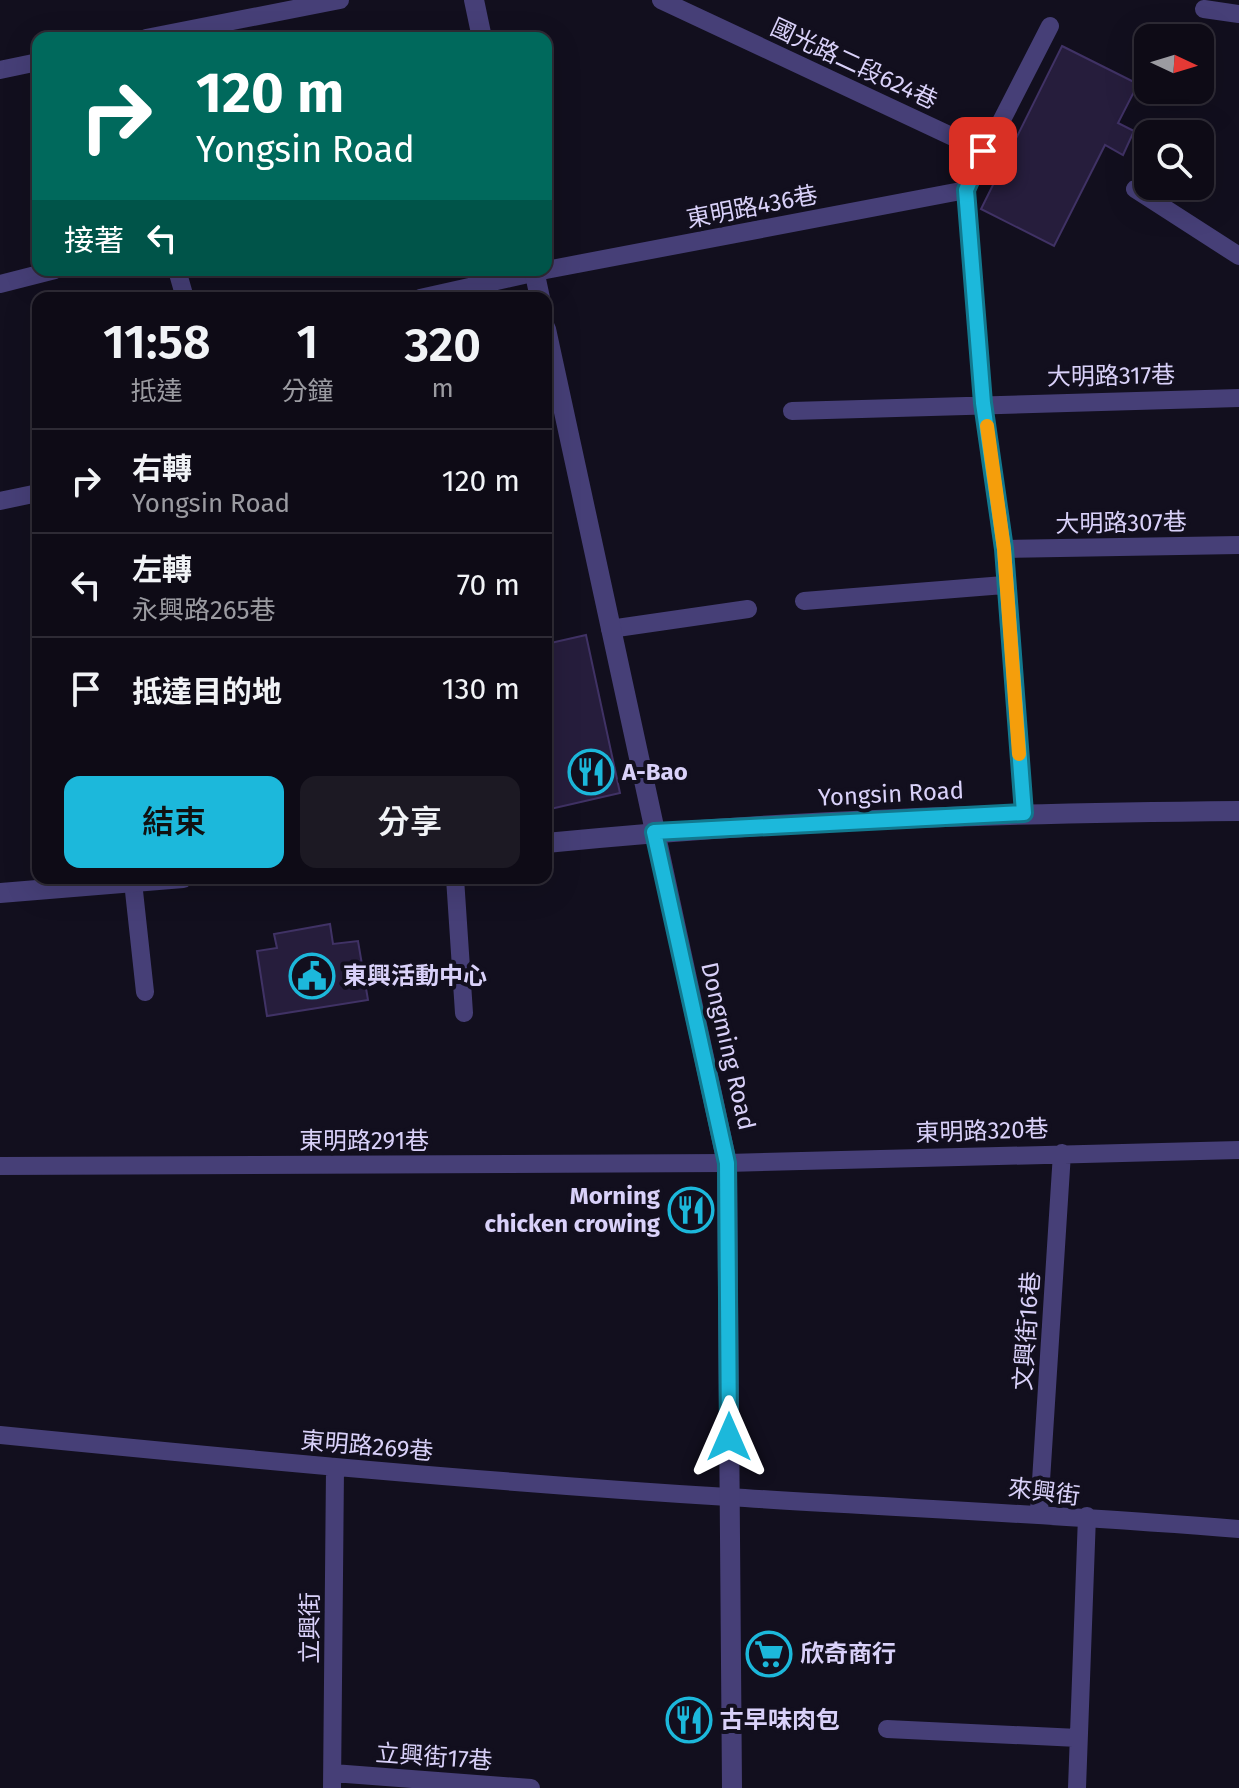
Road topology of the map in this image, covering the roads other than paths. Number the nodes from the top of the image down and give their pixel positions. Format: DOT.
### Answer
graph roads {
  1 [pos="340,0"];
  2 [pos="474,0"];
  3 [pos="661,0"];
  4 [pos="1204,9"];
  5 [pos="1239,14"];
  6 [pos="1050,26"];
  7 [pos="177,32"];
  8 [pos="481,32"];
  9 [pos="32,63"];
  10 [pos="0,70"];
  11 [pos="983,151"];
  12 [pos="966,190"];
  13 [pos="1152,200"];
  14 [pos="1239,256"];
  15 [pos="552,269"];
  16 [pos="32,276"];
  17 [pos="518,276"];
  18 [pos="0,284"];
  19 [pos="447,292"];
  20 [pos="552,357"];
  21 [pos="1239,398"];
  22 [pos="983,403"];
  23 [pos="792,411"];
  24 [pos="32,494"];
  25 [pos="0,501"];
  26 [pos="1239,545"];
  27 [pos="1004,549"];
  28 [pos="1004,585"];
  29 [pos="804,601"];
  30 [pos="748,609"];
  31 [pos="610,629"];
  32 [pos="1239,811"];
  33 [pos="1024,813"];
  34 [pos="654,832"];
  35 [pos="552,842"];
  36 [pos="109,884"];
  37 [pos="133,884"];
  38 [pos="455,884"];
  39 [pos="0,893"];
  40 [pos="145,992"];
  41 [pos="464,1013"];
  42 [pos="1239,1150"];
  43 [pos="1062,1153"];
  44 [pos="727,1163"];
  45 [pos="0,1166"];
  46 [pos="0,1435"];
  47 [pos="335,1469"];
  48 [pos="730,1497"];
  49 [pos="1039,1512"];
  50 [pos="1087,1516"];
  51 [pos="1239,1529"];
  52 [pos="887,1729"];
  53 [pos="1078,1738"];
  54 [pos="333,1781"];
  55 [pos="531,1788"];
  56 [pos="732,1788"];
  57 [pos="1077,1788"];
  1 -- 7 [label="lane"];
  2 -- 8 [label="street"];
  3 -- 11 [label="lane, 國光路二段624巷"];
  4 -- 5 [label="lane"];
  6 -- 11 [label="lane"];
  9 -- 10 [label="lane"];
  11 -- 12 [label="lane"];
  12 -- 15 [label="lane, 東明路436巷"];
  12 -- 22 [label="lane"];
  13 -- 14 [label="lane"];
  16 -- 18 [label="lane"];
  17 -- 19 [label="lane, 東明路436巷"];
  20 -- 31 [label="street, Dongming Road"];
  21 -- 22 [label="lane, 大明路317巷"];
  22 -- 23 [label="lane, 大明路317巷"];
  22 -- 27 [label="lane"];
  24 -- 25 [label="lane"];
  26 -- 27 [label="lane, 大明路307巷"];
  27 -- 28 [label="lane"];
  28 -- 29 [label="lane"];
  28 -- 33 [label="lane"];
  30 -- 31 [label="lane"];
  31 -- 34 [label="street, Dongming Road"];
  32 -- 33 [label="street, Yongsin Road"];
  33 -- 34 [label="street, Yongsin Road"];
  34 -- 35 [label="street, Yongsin Road"];
  34 -- 44 [label="street, Dongming Road"];
  36 -- 39 [label="street"];
  37 -- 40 [label="lane"];
  38 -- 41 [label="lane"];
  42 -- 43 [label="lane, 東明路320巷"];
  43 -- 44 [label="lane, 東明路320巷"];
  43 -- 49 [label="lane, 文興街16巷"];
  44 -- 45 [label="lane, 東明路291巷"];
  44 -- 48 [label="street, Dongming Road"];
  46 -- 47 [label="lane, 東明路269巷"];
  47 -- 48 [label="lane, 東明路269巷"];
  47 -- 54 [label="lane, 立興街"];
  48 -- 49 [label="lane, 來興街"];
  48 -- 56 [label="street, Dongming Road"];
  49 -- 50 [label="lane, 來興街"];
  50 -- 51 [label="lane"];
  50 -- 53 [label="lane, 來興街"];
  52 -- 53 [label="lane"];
  53 -- 57 [label="lane, 來興街"];
  54 -- 55 [label="lane, 立興街17巷"];
}
